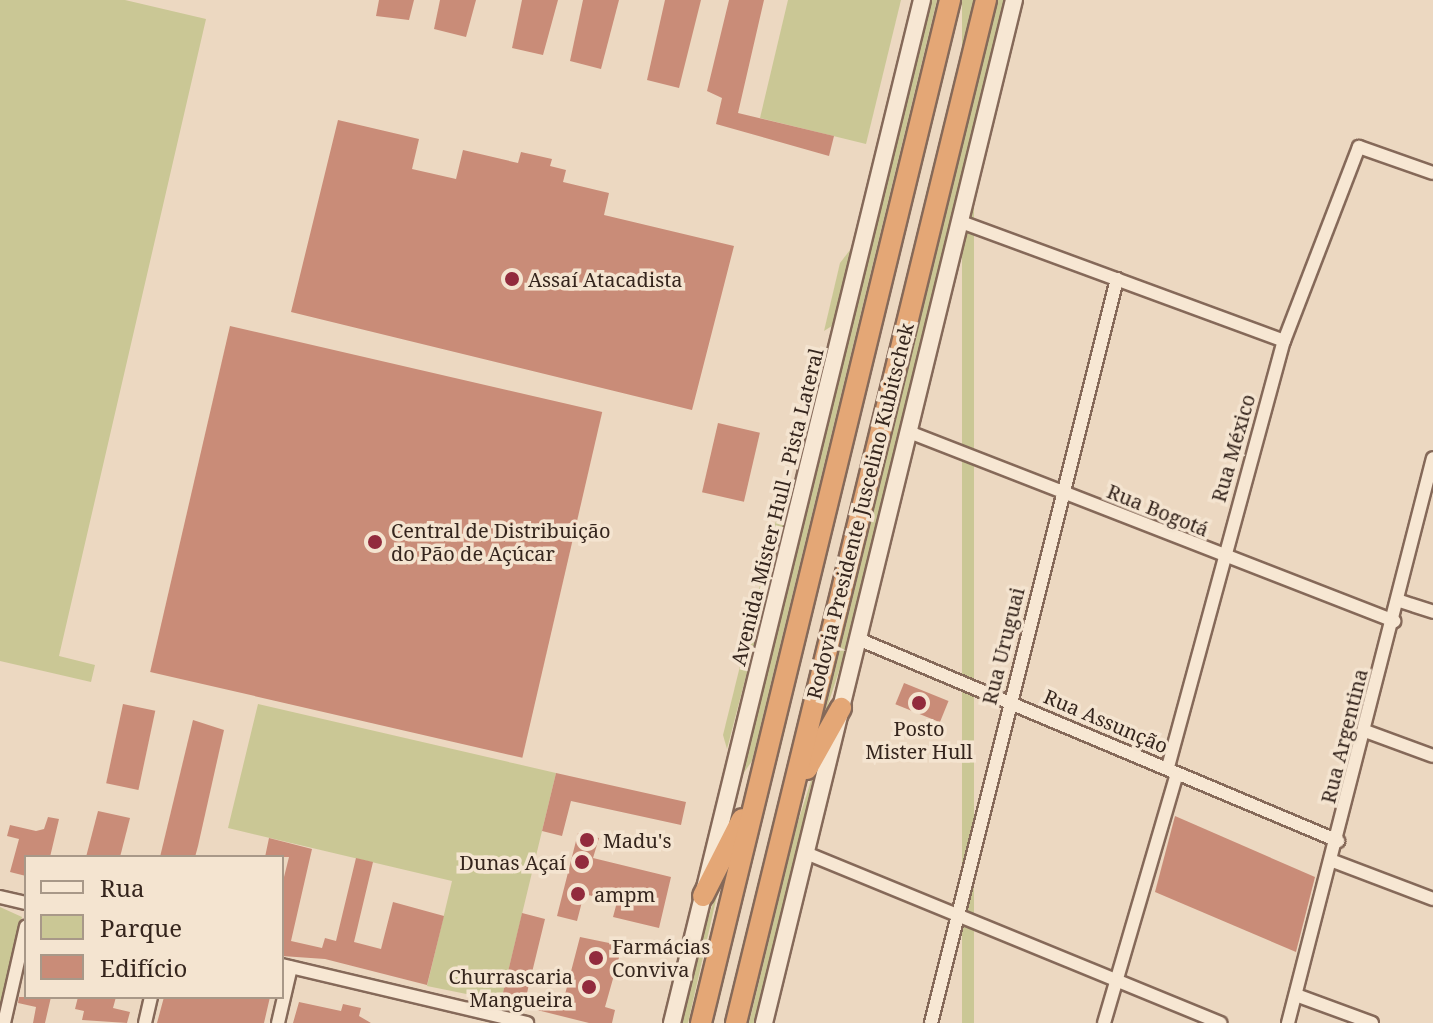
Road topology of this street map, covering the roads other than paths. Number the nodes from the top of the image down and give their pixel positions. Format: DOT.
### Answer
graph roads {
  1 [pos="922,0"];
  2 [pos="950,0"];
  3 [pos="986,0"];
  4 [pos="1014,0"];
  5 [pos="1433,173"];
  6 [pos="961,222"];
  7 [pos="1117,279"];
  8 [pos="1284,341"];
  9 [pos="909,432"];
  10 [pos="1432,457"];
  11 [pos="1062,492"];
  12 [pos="1223,558"];
  13 [pos="1400,601"];
  14 [pos="1433,612"];
  15 [pos="1394,621"];
  16 [pos="858,639"];
  17 [pos="1010,703"];
  18 [pos="841,708"];
  19 [pos="1365,731"];
  20 [pos="1433,756"];
  21 [pos="1172,772"];
  22 [pos="758,787"];
  23 [pos="788,809"];
  24 [pos="1338,841"];
  25 [pos="806,853"];
  26 [pos="1333,861"];
  27 [pos="703,896"];
  28 [pos="0,897"];
  29 [pos="1433,899"];
  30 [pos="24,903"];
  31 [pos="958,914"];
  32 [pos="24,935"];
  33 [pos="287,966"];
  34 [pos="1117,981"];
  35 [pos="1296,995"];
  36 [pos="151,999"];
  37 [pos="282,999"];
  38 [pos="490,1019"];
  39 [pos="4,1023"];
  40 [pos="145,1023"];
  41 [pos="278,1023"];
  42 [pos="527,1023"];
  43 [pos="672,1023"];
  44 [pos="701,1023"];
  45 [pos="736,1023"];
  46 [pos="764,1023"];
  47 [pos="931,1023"];
  48 [pos="1104,1023"];
  49 [pos="1221,1023"];
  50 [pos="1288,1023"];
  51 [pos="1372,1023"];
  1 -- 27 [label="main road, Avenida Mister Hull - Pista Lateral"];
  2 -- 22 [label="highway, Rodovia Presidente Juscelino Kubitschek"];
  3 -- 23 [label="highway, Rodovia Presidente Juscelino Kubitschek"];
  4 -- 6 [label="main road"];
  5 -- 8 [label="street, Rua México"];
  6 -- 7 [label="street"];
  6 -- 9 [label="main road"];
  7 -- 8 [label="street"];
  7 -- 11 [label="street, Rua Uruguai"];
  8 -- 12 [label="street, Rua México"];
  9 -- 11 [label="street, Rua Bogotá"];
  9 -- 16 [label="main road"];
  10 -- 13 [label="street, Rua Argentina"];
  11 -- 12 [label="street, Rua Bogotá"];
  11 -- 17 [label="street, Rua Uruguai"];
  12 -- 15 [label="street, Rua Bogotá"];
  12 -- 21 [label="street, Rua México"];
  13 -- 14 [label="street"];
  13 -- 15 [label="street, Rua Argentina"];
  15 -- 19 [label="street, Rua Argentina"];
  16 -- 17 [label="street, Rua Assunção"];
  16 -- 18 [label="main road"];
  17 -- 21 [label="street, Rua Assunção"];
  17 -- 31 [label="street, Rua Uruguai"];
  18 -- 23 [label="highway"];
  18 -- 25 [label="main road"];
  19 -- 20 [label="street"];
  19 -- 24 [label="street, Rua Argentina"];
  21 -- 24 [label="street, Rua Assunção"];
  21 -- 34 [label="street, Rua México"];
  22 -- 27 [label="highway"];
  22 -- 44 [label="highway, Rodovia Presidente Juscelino Kubitschek"];
  23 -- 45 [label="highway, Rodovia Presidente Juscelino Kubitschek"];
  24 -- 26 [label="street, Rua Argentina"];
  25 -- 31 [label="street"];
  25 -- 46 [label="main road"];
  26 -- 29 [label="street"];
  26 -- 35 [label="street, Rua Argentina"];
  27 -- 43 [label="main road, Avenida Mister Hull - Pista Lateral"];
  28 -- 30 [label="street"];
  31 -- 34 [label="street"];
  31 -- 47 [label="street, Rua Uruguai"];
  32 -- 39 [label="street"];
  33 -- 38 [label="street"];
  34 -- 48 [label="street, Rua México"];
  34 -- 49 [label="street"];
  35 -- 50 [label="street, Rua Argentina"];
  35 -- 51 [label="street"];
  36 -- 40 [label="street"];
  37 -- 41 [label="street"];
  38 -- 42 [label="street"];
}
